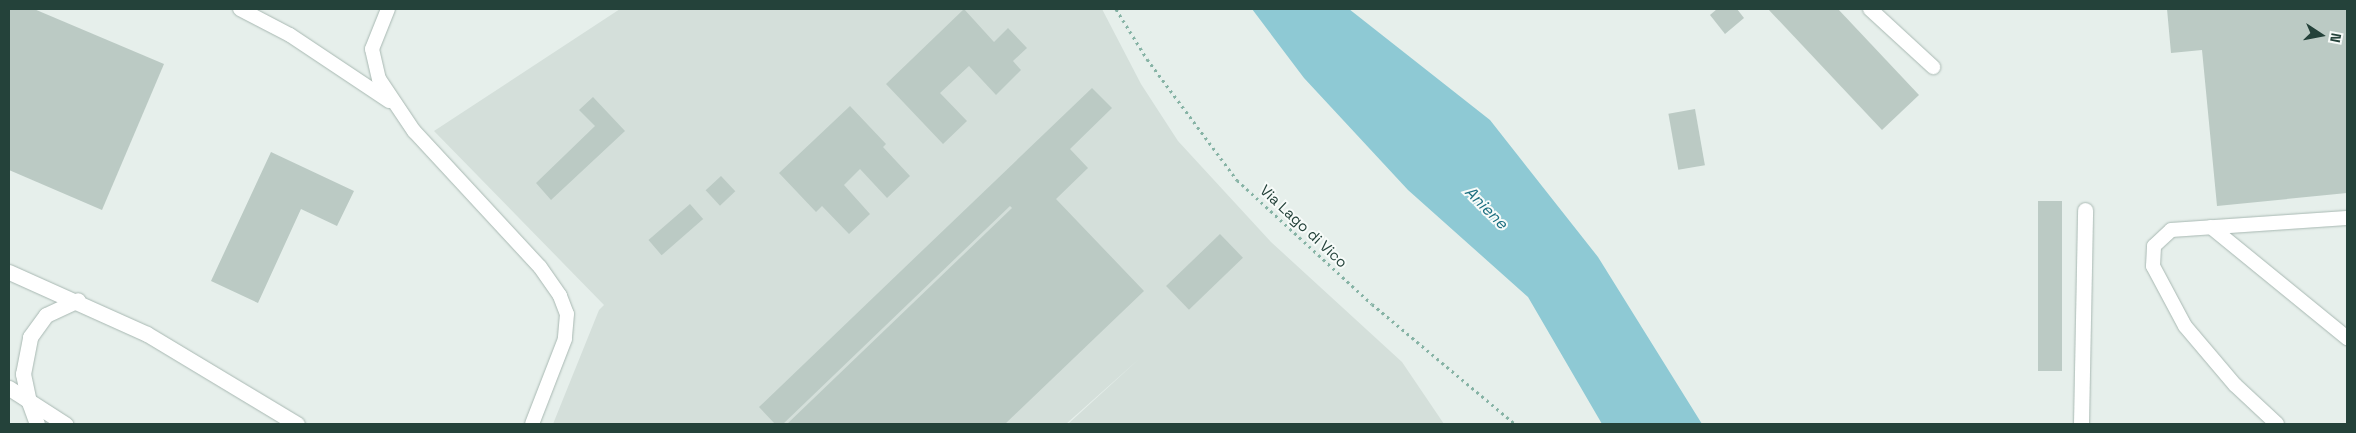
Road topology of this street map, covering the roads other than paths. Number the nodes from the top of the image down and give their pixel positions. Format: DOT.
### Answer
graph roads {
  1 [pos="240,9"];
  2 [pos="388,9"];
  3 [pos="1870,9"];
  4 [pos="1933,67"];
  5 [pos="394,104"];
  6 [pos="2085,210"];
  7 [pos="2347,218"];
  8 [pos="2211,227"];
  9 [pos="9,272"];
  10 [pos="78,300"];
  11 [pos="2347,338"];
  12 [pos="9,388"];
  13 [pos="29,402"];
  14 [pos="37,424"];
  15 [pos="65,424"];
  16 [pos="297,424"];
  17 [pos="532,424"];
  18 [pos="2081,424"];
  19 [pos="2277,424"];
  1 -- 5 [label="lane"];
  2 -- 5 [label="lane"];
  3 -- 4 [label="lane"];
  5 -- 17 [label="lane"];
  6 -- 18 [label="main road"];
  7 -- 8 [label="lane"];
  8 -- 11 [label="lane"];
  8 -- 19 [label="lane"];
  9 -- 10 [label="main road"];
  10 -- 13 [label="main road"];
  10 -- 16 [label="main road"];
  12 -- 13 [label="main road"];
  13 -- 14 [label="main road"];
  13 -- 15 [label="main road"];
}
